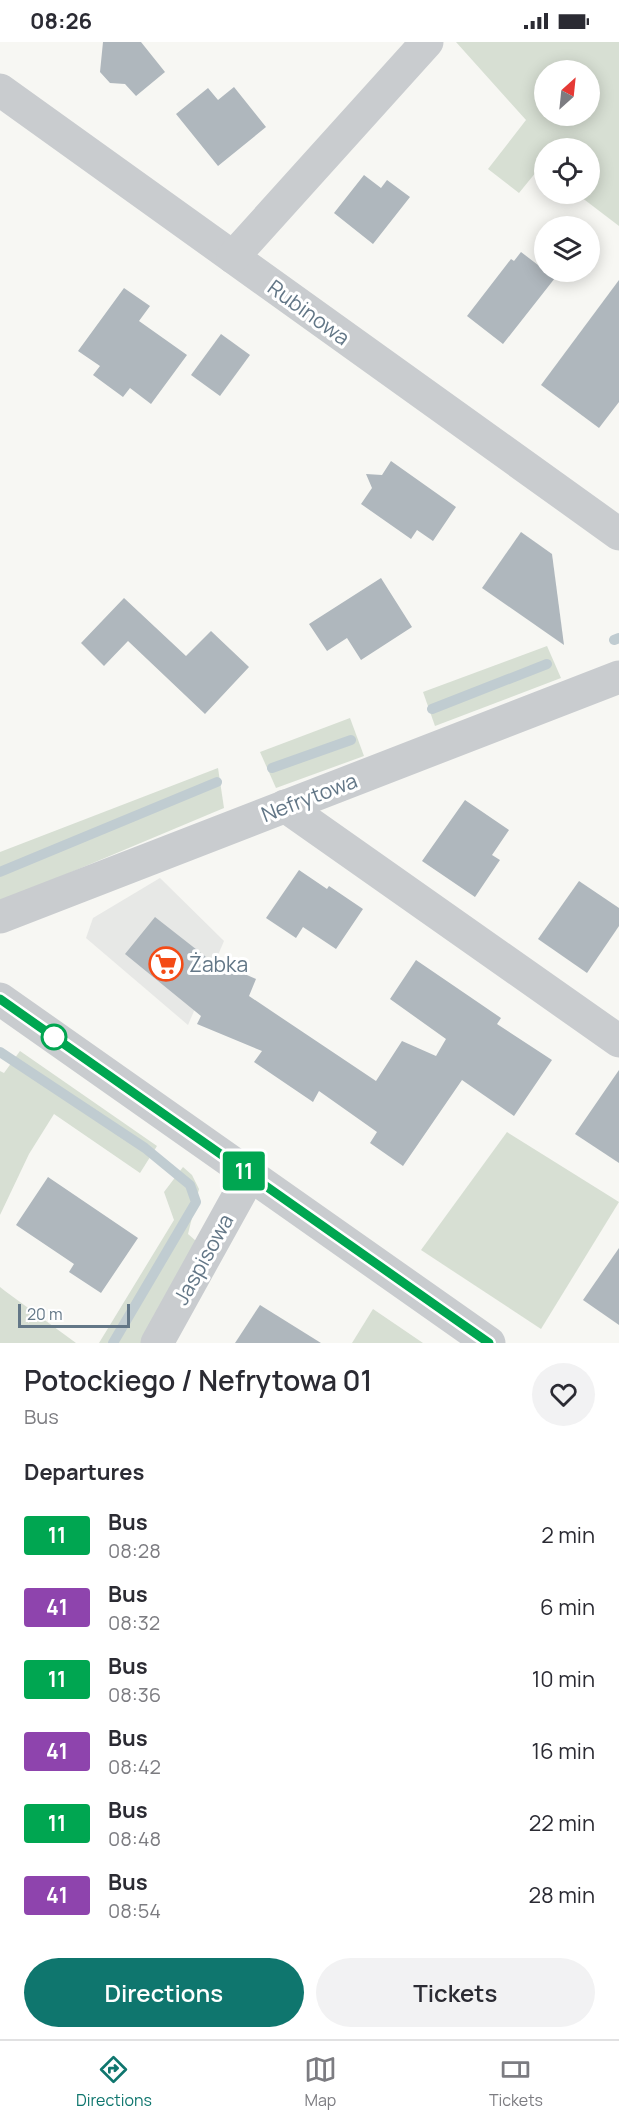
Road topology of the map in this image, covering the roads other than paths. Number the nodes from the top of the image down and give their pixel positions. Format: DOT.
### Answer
graph roads {
  1 [pos="427,42"];
  2 [pos="0,90"];
  3 [pos="233,257"];
  4 [pos="619,534"];
  5 [pos="619,677"];
  6 [pos="285,806"];
  7 [pos="0,917"];
  8 [pos="0,999"];
  9 [pos="619,1041"];
  10 [pos="250,1176"];
  11 [pos="157,1343"];
  12 [pos="489,1343"];
  1 -- 3 [label="street"];
  2 -- 3 [label="street, Rubinowa"];
  3 -- 4 [label="street, Rubinowa"];
  5 -- 6 [label="street, Nefrytowa"];
  6 -- 7 [label="street, Nefrytowa"];
  6 -- 9 [label="street"];
  8 -- 10 [label="street"];
  10 -- 11 [label="street, Jaspisowa"];
  10 -- 12 [label="street"];
}
